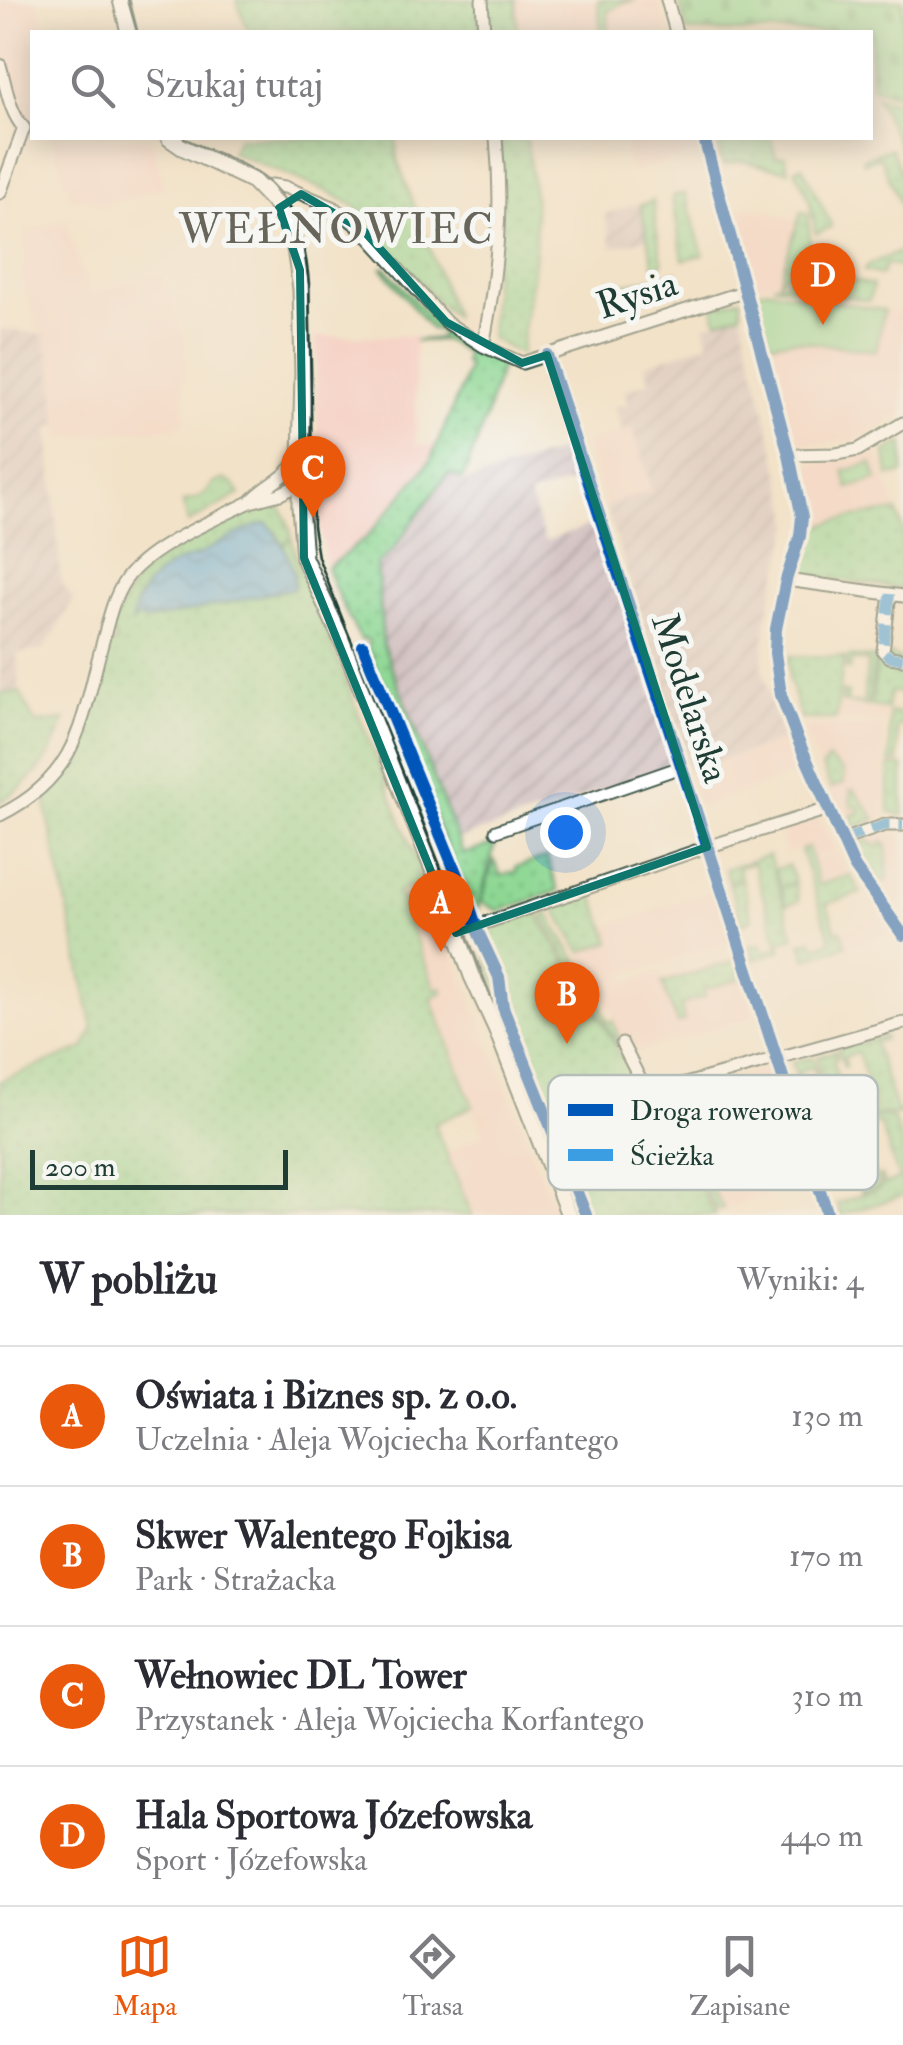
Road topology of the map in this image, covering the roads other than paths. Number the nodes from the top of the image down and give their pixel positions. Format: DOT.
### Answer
graph roads {
  1 [pos="121,0"];
  2 [pos="482,0"];
  3 [pos="667,0"];
  4 [pos="129,30"];
  5 [pos="484,30"];
  6 [pos="675,30"];
  7 [pos="0,65"];
  8 [pos="28,126"];
  9 [pos="172,140"];
  10 [pos="496,140"];
  11 [pos="705,140"];
  12 [pos="262,189"];
  13 [pos="0,192"];
  14 [pos="300,194"];
  15 [pos="279,208"];
  16 [pos="746,291"];
  17 [pos="483,346"];
  18 [pos="546,355"];
  19 [pos="903,423"];
  20 [pos="814,454"];
  21 [pos="789,455"];
  22 [pos="300,456"];
  23 [pos="300,484"];
  24 [pos="796,485"];
  25 [pos="279,488"];
  26 [pos="300,525"];
  27 [pos="786,580"];
  28 [pos="896,595"];
  29 [pos="903,659"];
  30 [pos="681,767"];
  31 [pos="828,808"];
  32 [pos="0,815"];
  33 [pos="903,826"];
  34 [pos="496,831"];
  35 [pos="842,840"];
  36 [pos="707,847"];
  37 [pos="456,933"];
  38 [pos="903,934"];
  39 [pos="903,1023"];
  40 [pos="622,1044"];
  41 [pos="776,1058"];
  42 [pos="639,1075"];
  43 [pos="712,1075"];
  44 [pos="782,1075"];
  45 [pos="548,1163"];
  46 [pos="559,1190"];
  47 [pos="820,1190"];
  48 [pos="569,1215"];
  49 [pos="828,1215"];
  1 -- 4 [label="main road"];
  2 -- 5 [label="street"];
  3 -- 6 [label="street"];
  7 -- 8 [label="street"];
  8 -- 13 [label="street"];
  9 -- 12 [label="main road"];
  10 -- 17 [label="street"];
  11 -- 16 [label="street"];
  12 -- 14 [label="street"];
  12 -- 15 [label="main road"];
  14 -- 15 [label="street"];
  14 -- 17 [label="street"];
  15 -- 22 [label="main road"];
  16 -- 18 [label="street, Rysia"];
  16 -- 21 [label="street"];
  17 -- 18 [label="street"];
  18 -- 30 [label="street, Modelarska"];
  19 -- 20 [label="street"];
  20 -- 21 [label="street"];
  20 -- 24 [label="street"];
  21 -- 24 [label="street"];
  22 -- 23 [label="main road"];
  22 -- 25 [label="street"];
  23 -- 25 [label="street"];
  23 -- 26 [label="main road"];
  24 -- 27 [label="street"];
  25 -- 26 [label="street"];
  25 -- 32 [label="street"];
  26 -- 37 [label="main road"];
  27 -- 28 [label="street"];
  27 -- 31 [label="street"];
  28 -- 29 [label="street"];
  30 -- 34 [label="street"];
  30 -- 36 [label="street, Modelarska"];
  31 -- 35 [label="street"];
  31 -- 36 [label="street"];
  33 -- 35 [label="street"];
  35 -- 38 [label="street"];
  36 -- 37 [label="street"];
  36 -- 41 [label="street, Modelarska"];
  37 -- 45 [label="main road"];
  39 -- 41 [label="street"];
  40 -- 42 [label="street"];
  41 -- 43 [label="street"];
  41 -- 44 [label="street, Modelarska"];
  46 -- 48 [label="main road"];
  47 -- 49 [label="street, Modelarska"];
}
